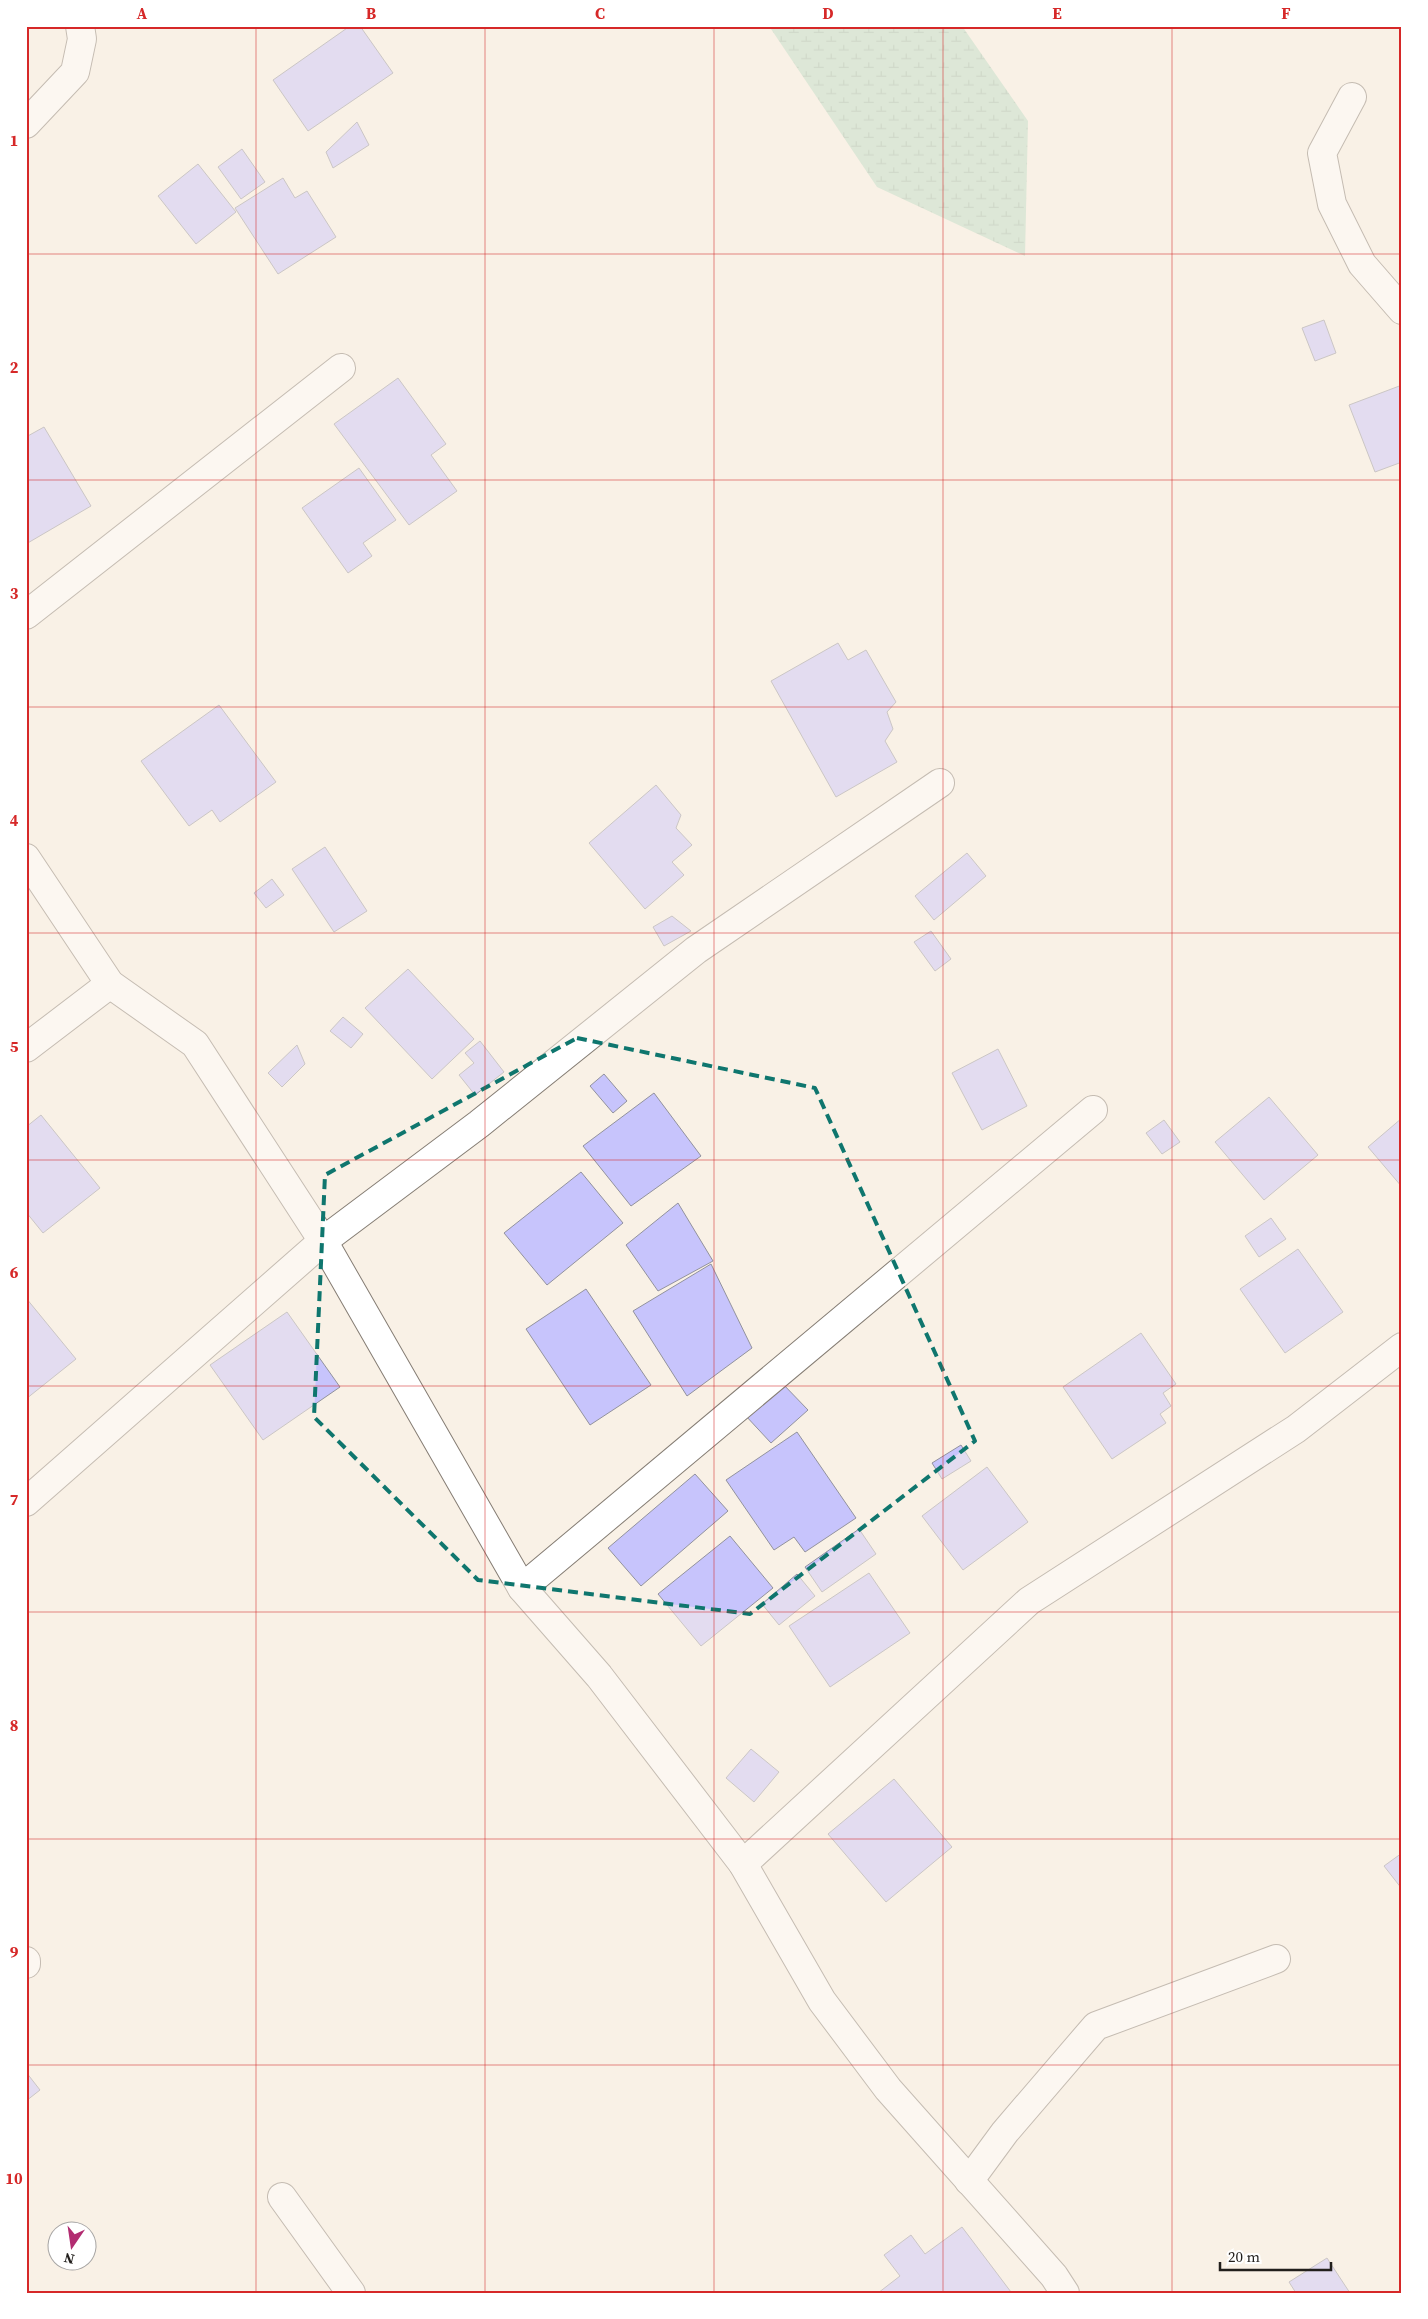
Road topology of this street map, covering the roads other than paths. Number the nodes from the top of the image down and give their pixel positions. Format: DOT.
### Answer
graph roads {
  1 [pos="80,26"];
  2 [pos="1352,97"];
  3 [pos="26,124"];
  4 [pos="1402,310"];
  5 [pos="341,368"];
  6 [pos="26,615"];
  7 [pos="940,783"];
  8 [pos="26,858"];
  9 [pos="110,984"];
  10 [pos="26,1048"];
  11 [pos="1093,1110"];
  12 [pos="323,1241"];
  13 [pos="1402,1347"];
  14 [pos="26,1502"];
  15 [pos="522,1588"];
  16 [pos="743,1864"];
  17 [pos="1276,1959"];
  18 [pos="969,2181"];
  19 [pos="282,2197"];
  20 [pos="351,2293"];
  21 [pos="1065,2293"];
  1 -- 3 [label="street"];
  2 -- 4 [label="street"];
  5 -- 6 [label="street"];
  7 -- 12 [label="street"];
  8 -- 9 [label="street"];
  9 -- 10 [label="street"];
  9 -- 12 [label="street"];
  11 -- 15 [label="street"];
  12 -- 14 [label="street"];
  12 -- 15 [label="street"];
  13 -- 16 [label="street"];
  15 -- 16 [label="street"];
  16 -- 18 [label="street"];
  17 -- 18 [label="street"];
  18 -- 21 [label="street"];
  19 -- 20 [label="street"];
}
